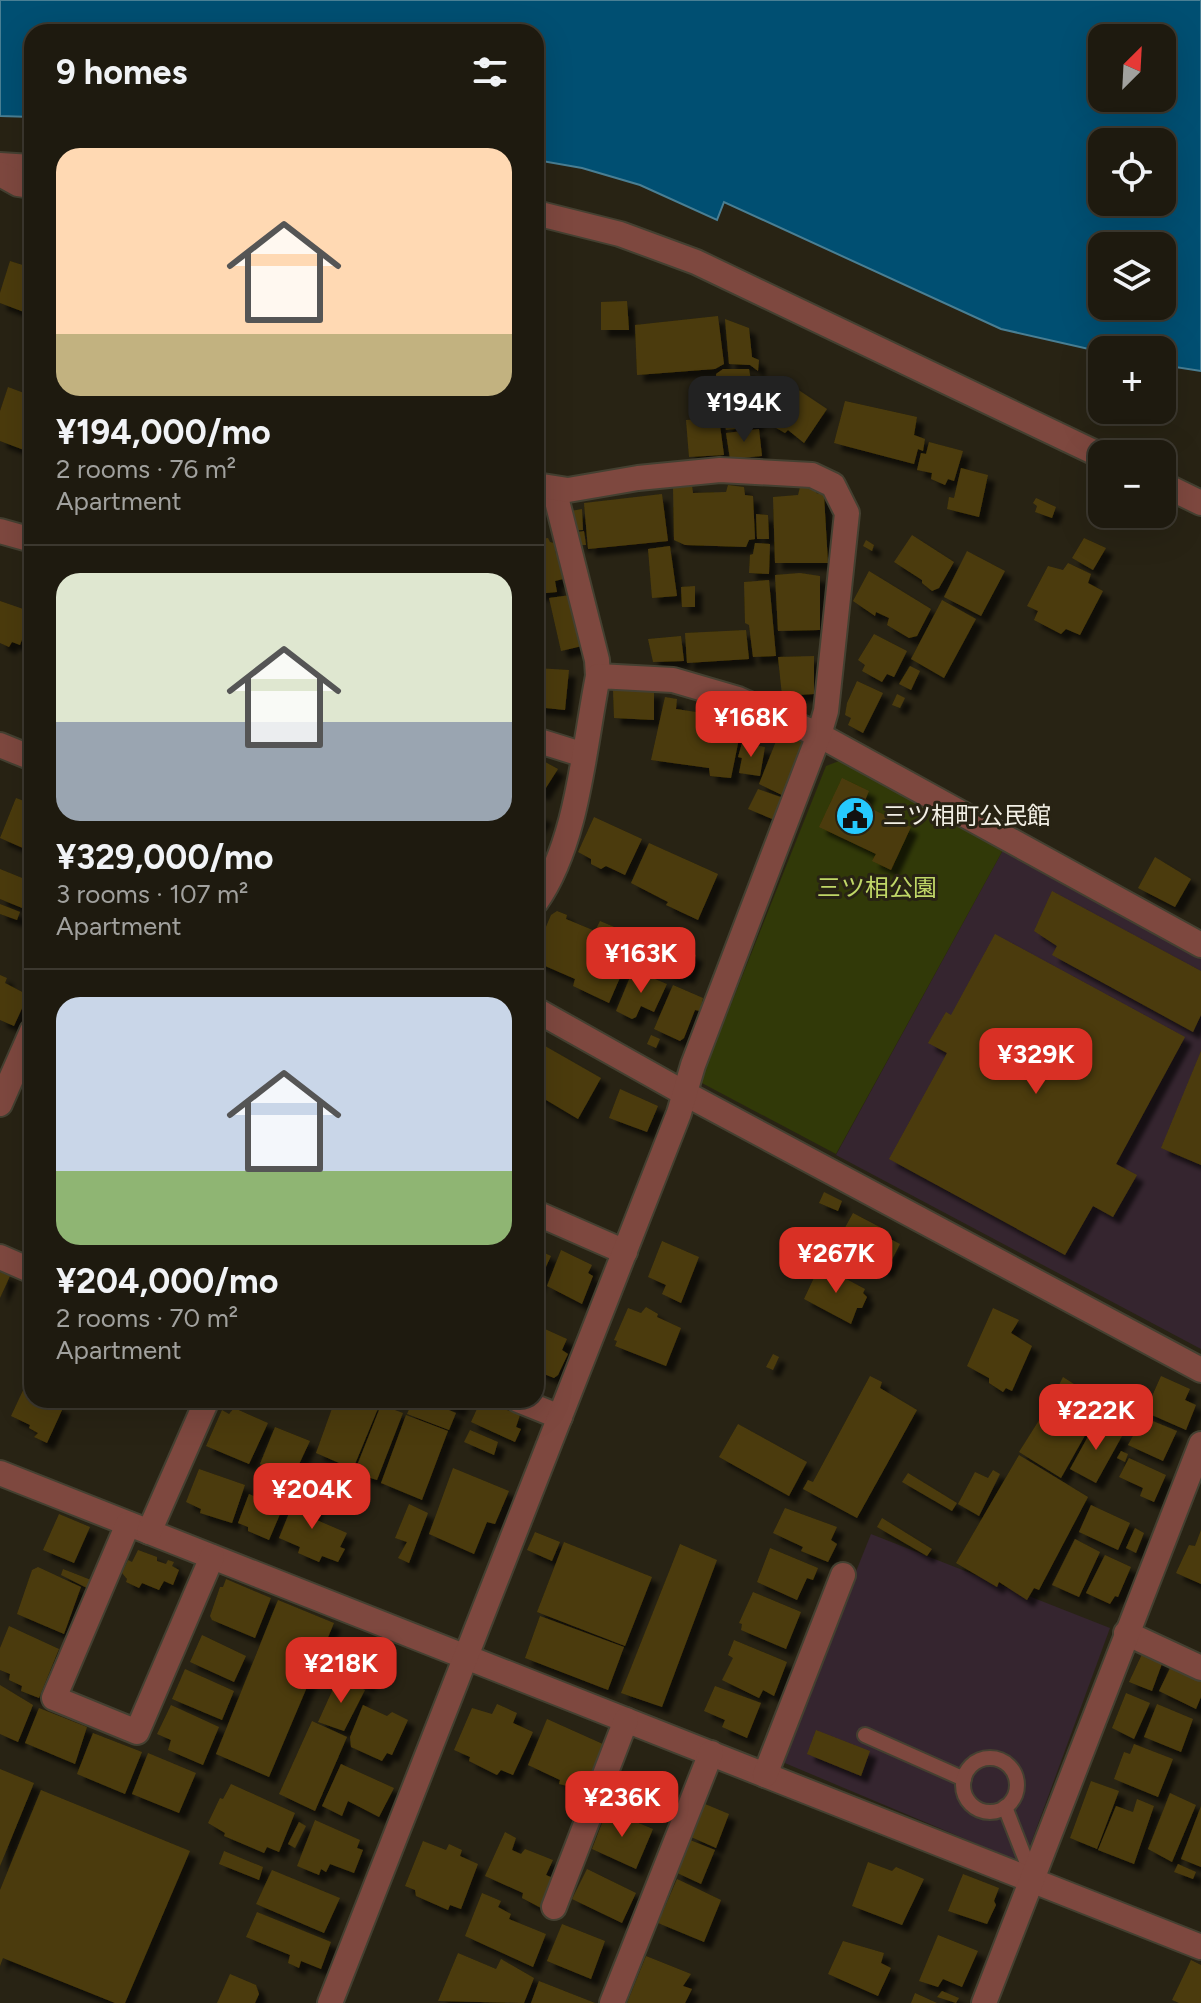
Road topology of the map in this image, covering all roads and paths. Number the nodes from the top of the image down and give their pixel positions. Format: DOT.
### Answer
graph roads {
  1 [pos="0,165"];
  2 [pos="24,166"];
  3 [pos="0,174"];
  4 [pos="24,185"];
  5 [pos="544,215"];
  6 [pos="1088,449"];
  7 [pos="545,487"];
  8 [pos="1176,491"];
  9 [pos="1201,503"];
  10 [pos="0,531"];
  11 [pos="24,538"];
  12 [pos="598,676"];
  13 [pos="819,735"];
  14 [pos="544,742"];
  15 [pos="0,745"];
  16 [pos="24,755"];
  17 [pos="584,755"];
  18 [pos="544,890"];
  19 [pos="1201,945"];
  20 [pos="544,1014"];
  21 [pos="24,1049"];
  22 [pos="684,1093"];
  23 [pos="2,1097"];
  24 [pos="544,1217"];
  25 [pos="625,1252"];
  26 [pos="0,1257"];
  27 [pos="24,1268"];
  28 [pos="1201,1370"];
  29 [pos="203,1408"];
  30 [pos="538,1408"];
  31 [pos="560,1417"];
  32 [pos="1201,1444"];
  33 [pos="0,1473"];
  34 [pos="138,1528"];
  35 [pos="212,1557"];
  36 [pos="843,1575"];
  37 [pos="1126,1633"];
  38 [pos="465,1657"];
  39 [pos="1201,1668"];
  40 [pos="626,1720"];
  41 [pos="865,1735"];
  42 [pos="711,1753"];
  43 [pos="765,1775"];
  44 [pos="964,1779"];
  45 [pos="1005,1807"];
  46 [pos="1033,1880"];
  47 [pos="554,1907"];
  48 [pos="1201,1947"];
  49 [pos="330,2003"];
  50 [pos="612,2003"];
  51 [pos="984,2003"];
  1 -- 2 [label="street"];
  3 -- 4 [label="street"];
  5 -- 6 [label="street"];
  7 -- 12 [label="street"];
  7 -- 13 [label="street"];
  8 -- 9 [label="street"];
  10 -- 11 [label="street"];
  12 -- 13 [label="street"];
  12 -- 17 [label="street"];
  13 -- 19 [label="street"];
  13 -- 22 [label="street"];
  14 -- 17 [label="street"];
  15 -- 16 [label="street"];
  17 -- 18 [label="street"];
  20 -- 22 [label="street"];
  21 -- 23 [label="street"];
  22 -- 25 [label="street"];
  22 -- 28 [label="street"];
  24 -- 25 [label="street"];
  25 -- 31 [label="street"];
  26 -- 27 [label="street"];
  29 -- 34 [label="street"];
  30 -- 31 [label="street"];
  31 -- 38 [label="street"];
  32 -- 37 [label="street"];
  33 -- 34 [label="street"];
  34 -- 35 [label="street"];
  34 -- 35 [label="street"];
  35 -- 38 [label="street"];
  36 -- 43 [label="street"];
  37 -- 39 [label="street"];
  37 -- 46 [label="street"];
  38 -- 40 [label="street"];
  38 -- 49 [label="street"];
  40 -- 42 [label="street"];
  40 -- 47 [label="street"];
  41 -- 44 [label="lane"];
  42 -- 43 [label="street"];
  42 -- 50 [label="street"];
  43 -- 46 [label="street"];
  44 -- 45 [label="lane"];
  44 -- 45 [label="lane"];
  45 -- 46 [label="lane"];
  46 -- 48 [label="street"];
  46 -- 51 [label="street"];
}
